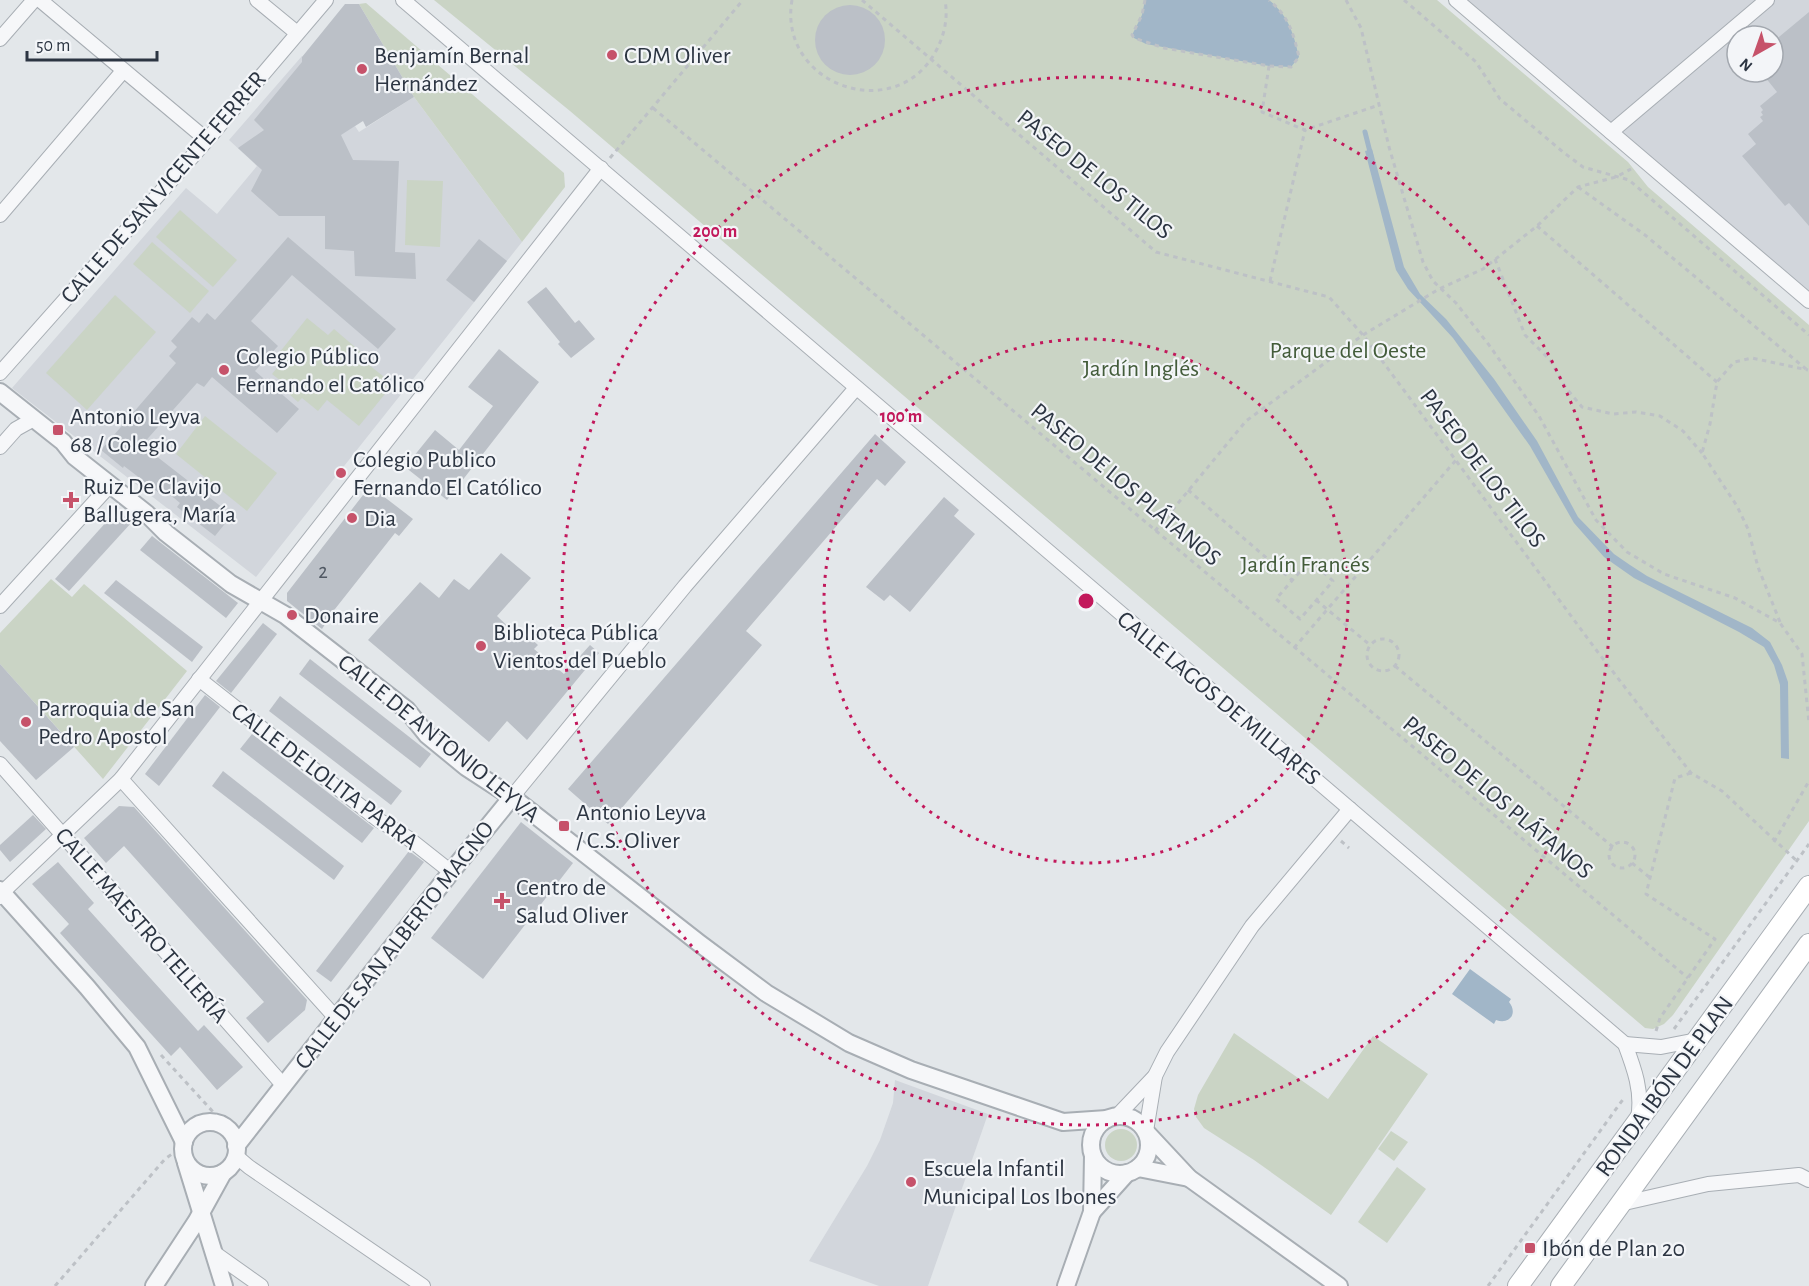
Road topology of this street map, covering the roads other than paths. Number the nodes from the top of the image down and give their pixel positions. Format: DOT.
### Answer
graph roads {
  1 [pos="34,0"];
  2 [pos="40,0"];
  3 [pos="257,0"];
  4 [pos="326,0"];
  5 [pos="403,0"];
  6 [pos="1456,0"];
  7 [pos="1767,0"];
  8 [pos="297,33"];
  9 [pos="0,39"];
  10 [pos="123,71"];
  11 [pos="1611,132"];
  12 [pos="207,140"];
  13 [pos="601,168"];
  14 [pos="0,215"];
  15 [pos="1809,302"];
  16 [pos="0,373"];
  17 [pos="856,388"];
  18 [pos="0,392"];
  19 [pos="34,420"];
  20 [pos="0,447"];
  21 [pos="110,484"];
  22 [pos="262,602"];
  23 [pos="0,606"];
  24 [pos="199,679"];
  25 [pos="0,764"];
  26 [pos="121,779"];
  27 [pos="512,797"];
  28 [pos="1350,809"];
  29 [pos="63,835"];
  30 [pos="451,872"];
  31 [pos="1809,885"];
  32 [pos="1,893"];
  33 [pos="1809,944"];
  34 [pos="336,1018"];
  35 [pos="1697,1040"];
  36 [pos="1625,1044"];
  37 [pos="1155,1076"];
  38 [pos="284,1086"];
  39 [pos="1112,1117"];
  40 [pos="1063,1122"];
  41 [pos="1637,1122"];
  42 [pos="1147,1132"];
  43 [pos="183,1143"];
  44 [pos="236,1151"];
  45 [pos="1092,1152"];
  46 [pos="186,1163"];
  47 [pos="1133,1171"];
  48 [pos="223,1173"];
  49 [pos="1189,1179"];
  50 [pos="1809,1180"];
  51 [pos="1620,1204"];
  52 [pos="1092,1212"];
  53 [pos="200,1214"];
  54 [pos="178,1250"];
  55 [pos="213,1252"];
  56 [pos="154,1286"];
  57 [pos="224,1286"];
  58 [pos="261,1286"];
  59 [pos="423,1286"];
  60 [pos="1066,1286"];
  61 [pos="1339,1286"];
  62 [pos="1518,1286"];
  63 [pos="1561,1286"];
  1 -- 9 [label="street"];
  2 -- 10 [label="street"];
  3 -- 8 [label="street"];
  4 -- 8 [label="street, CALLE DE SAN VICENTE FERRER"];
  5 -- 13 [label="street, CALLE LAGOS DE MILLARES"];
  6 -- 11 [label="street"];
  7 -- 11 [label="street"];
  8 -- 12 [label="street, CALLE DE SAN VICENTE FERRER"];
  10 -- 12 [label="street"];
  10 -- 14 [label="street"];
  11 -- 15 [label="street"];
  12 -- 16 [label="street, CALLE DE SAN VICENTE FERRER"];
  13 -- 17 [label="street, CALLE LAGOS DE MILLARES"];
  13 -- 22 [label="street"];
  17 -- 27 [label="street, CALLE DE SAN ALBERTO MAGNO"];
  17 -- 28 [label="street, CALLE LAGOS DE MILLARES"];
  18 -- 19 [label="street, CALLE DE ANTONIO LEYVA"];
  19 -- 20 [label="street"];
  19 -- 21 [label="street, CALLE DE ANTONIO LEYVA"];
  21 -- 22 [label="street, CALLE DE ANTONIO LEYVA"];
  21 -- 23 [label="street"];
  22 -- 24 [label="street"];
  22 -- 27 [label="street, CALLE DE ANTONIO LEYVA"];
  24 -- 26 [label="street"];
  24 -- 30 [label="street, CALLE DE LOLITA PARRA"];
  25 -- 29 [label="street, CALLE MAESTRO TELLERÍA"];
  26 -- 29 [label="street"];
  26 -- 34 [label="street"];
  27 -- 30 [label="street, CALLE DE SAN ALBERTO MAGNO"];
  27 -- 40 [label="street, CALLE DE ANTONIO LEYVA"];
  28 -- 36 [label="street, CALLE LAGOS DE MILLARES"];
  28 -- 37 [label="street"];
  29 -- 32 [label="street"];
  29 -- 38 [label="street, CALLE MAESTRO TELLERÍA"];
  30 -- 34 [label="street, CALLE DE SAN ALBERTO MAGNO"];
  31 -- 35 [label="main road, RONDA IBÓN DE PLAN"];
  32 -- 43 [label="street"];
  33 -- 51 [label="main road, RONDA IBÓN DE PLAN"];
  34 -- 38 [label="street, CALLE DE SAN ALBERTO MAGNO"];
  35 -- 36 [label="street"];
  35 -- 41 [label="main road, RONDA IBÓN DE PLAN"];
  36 -- 41 [label="street"];
  37 -- 39 [label="street"];
  37 -- 42 [label="street"];
  38 -- 44 [label="street, CALLE DE SAN ALBERTO MAGNO"];
  39 -- 40 [label="street, CALLE DE ANTONIO LEYVA"];
  39 -- 42 [label="street"];
  39 -- 45 [label="street"];
  40 -- 45 [label="street, CALLE DE ANTONIO LEYVA"];
  41 -- 62 [label="main road, RONDA IBÓN DE PLAN"];
  42 -- 47 [label="street"];
  42 -- 49 [label="street"];
  43 -- 44 [label="street"];
  43 -- 46 [label="street"];
  44 -- 48 [label="street"];
  44 -- 59 [label="street"];
  45 -- 47 [label="street"];
  45 -- 52 [label="street"];
  46 -- 48 [label="street"];
  46 -- 53 [label="street"];
  47 -- 49 [label="street"];
  47 -- 52 [label="street"];
  48 -- 53 [label="street"];
  49 -- 61 [label="street"];
  50 -- 51 [label="street"];
  51 -- 63 [label="main road, RONDA IBÓN DE PLAN"];
  52 -- 60 [label="street"];
  53 -- 54 [label="street"];
  53 -- 55 [label="street"];
  54 -- 55 [label="street"];
  54 -- 56 [label="street"];
  55 -- 57 [label="street"];
  55 -- 58 [label="street"];
}
